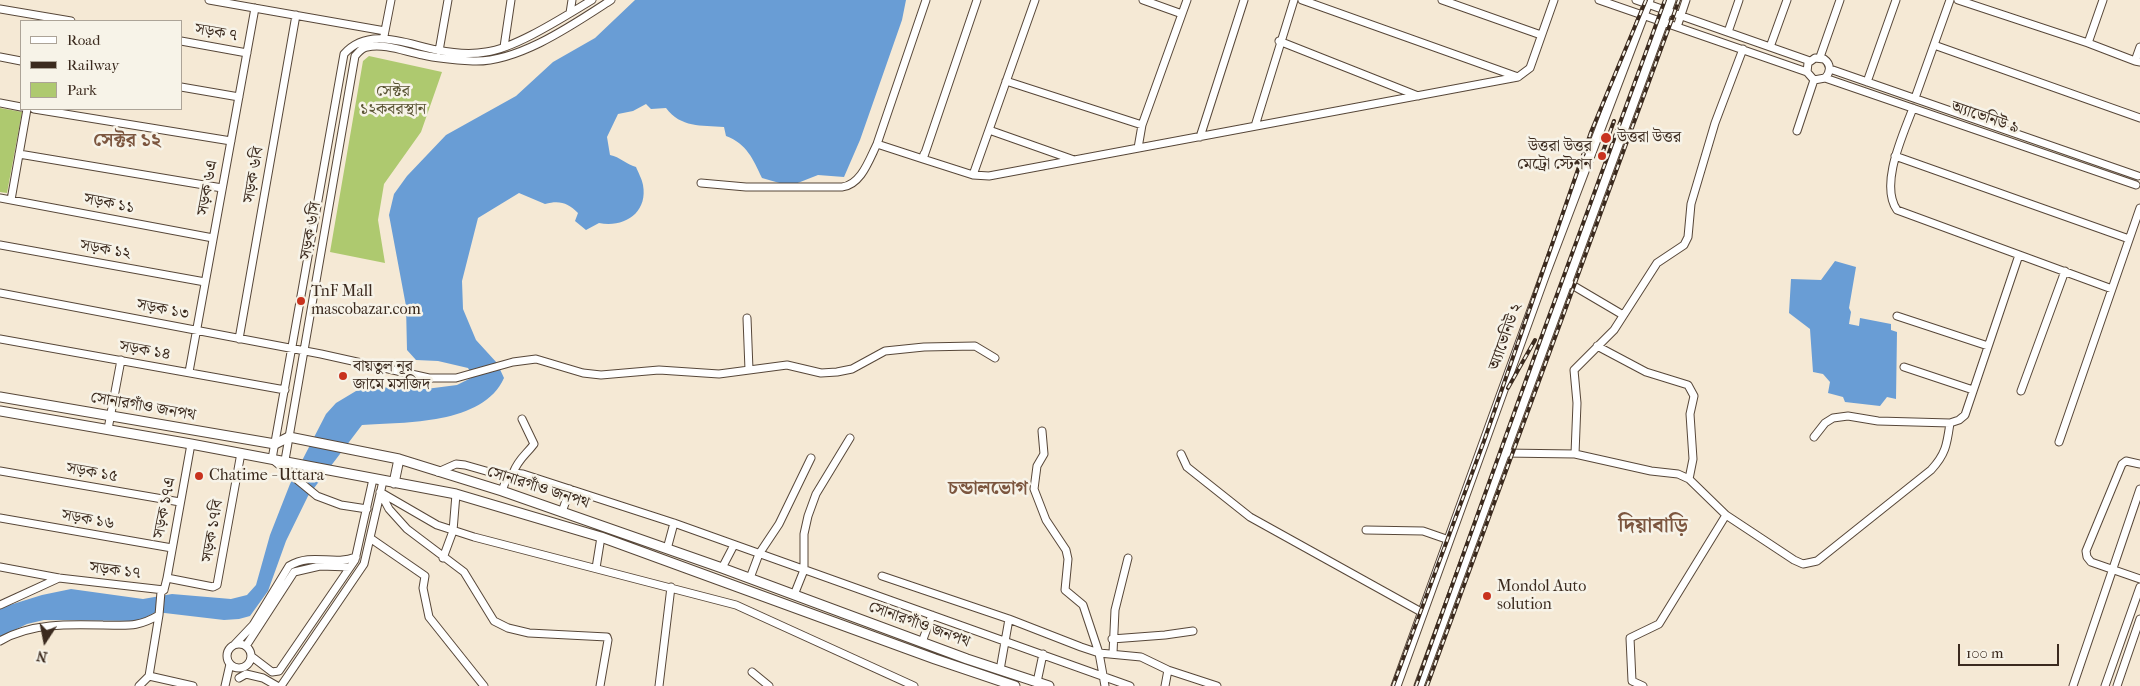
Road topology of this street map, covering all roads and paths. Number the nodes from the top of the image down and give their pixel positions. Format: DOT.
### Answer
graph roads {
  1 [pos="209,0"];
  2 [pos="391,0"];
  3 [pos="448,0"];
  4 [pos="511,0"];
  5 [pos="572,0"];
  6 [pos="592,0"];
  7 [pos="611,0"];
  8 [pos="926,0"];
  9 [pos="977,0"];
  10 [pos="1035,0"];
  11 [pos="1143,0"];
  12 [pos="1187,0"];
  13 [pos="1244,0"];
  14 [pos="1294,0"];
  15 [pos="1302,0"];
  16 [pos="1442,0"];
  17 [pos="1554,0"];
  18 [pos="1599,0"];
  19 [pos="1636,0"];
  20 [pos="1672,0"];
  21 [pos="1686,0"];
  22 [pos="1739,0"];
  23 [pos="1787,0"];
  24 [pos="1840,0"];
  25 [pos="1896,0"];
  26 [pos="1950,0"];
  27 [pos="1958,0"];
  28 [pos="2102,0"];
  29 [pos="1648,2"];
  30 [pos="255,8"];
  31 [pos="0,9"];
  32 [pos="1667,11"];
  33 [pos="570,13"];
  34 [pos="1182,14"];
  35 [pos="296,15"];
  36 [pos="1643,15"];
  37 [pos="1681,16"];
  38 [pos="65,20"];
  39 [pos="1662,22"];
  40 [pos="356,26"];
  41 [pos="1677,27"];
  42 [pos="1728,32"];
  43 [pos="1541,34"];
  44 [pos="384,35"];
  45 [pos="182,41"];
  46 [pos="362,41"];
  47 [pos="1279,41"];
  48 [pos="2088,43"];
  49 [pos="354,44"];
  50 [pos="1934,45"];
  51 [pos="504,47"];
  52 [pos="1770,47"];
  53 [pos="2140,47"];
  54 [pos="1743,49"];
  55 [pos="439,51"];
  56 [pos="247,53"];
  57 [pos="357,53"];
  58 [pos="0,58"];
  59 [pos="1820,58"];
  60 [pos="20,61"];
  61 [pos="1810,61"];
  62 [pos="2138,61"];
  63 [pos="1830,68"];
  64 [pos="1807,72"];
  65 [pos="1518,77"];
  66 [pos="1825,78"];
  67 [pos="1006,80"];
  68 [pos="1814,80"];
  69 [pos="1867,82"];
  70 [pos="182,87"];
  71 [pos="1418,96"];
  72 [pos="239,97"];
  73 [pos="1914,98"];
  74 [pos="0,103"];
  75 [pos="20,107"];
  76 [pos="1913,108"];
  77 [pos="27,110"];
  78 [pos="40,110"];
  79 [pos="2140,118"];
  80 [pos="1142,125"];
  81 [pos="1255,126"];
  82 [pos="989,130"];
  83 [pos="1797,132"];
  84 [pos="1200,137"];
  85 [pos="231,141"];
  86 [pos="877,144"];
  87 [pos="327,146"];
  88 [pos="1138,148"];
  89 [pos="339,149"];
  90 [pos="19,154"];
  91 [pos="1895,156"];
  92 [pos="1074,160"];
  93 [pos="973,175"];
  94 [pos="2139,175"];
  95 [pos="701,183"];
  96 [pos="2136,185"];
  97 [pos="222,188"];
  98 [pos="2140,192"];
  99 [pos="0,198"];
  100 [pos="11,200"];
  101 [pos="2140,208"];
  102 [pos="213,238"];
  103 [pos="2129,238"];
  104 [pos="0,245"];
  105 [pos="2019,255"];
  106 [pos="2065,271"];
  107 [pos="205,282"];
  108 [pos="1567,282"];
  109 [pos="2112,289"];
  110 [pos="0,293"];
  111 [pos="1623,316"];
  112 [pos="1897,316"];
  113 [pos="747,318"];
  114 [pos="196,330"];
  115 [pos="239,338"];
  116 [pos="0,339"];
  117 [pos="1597,346"];
  118 [pos="1988,346"];
  119 [pos="292,349"];
  120 [pos="304,351"];
  121 [pos="994,358"];
  122 [pos="121,360"];
  123 [pos="1904,367"];
  124 [pos="749,370"];
  125 [pos="188,372"];
  126 [pos="284,390"];
  127 [pos="1973,390"];
  128 [pos="2021,391"];
  129 [pos="0,397"];
  130 [pos="0,411"];
  131 [pos="110,416"];
  132 [pos="522,419"];
  133 [pos="1950,422"];
  134 [pos="108,429"];
  135 [pos="1042,432"];
  136 [pos="1814,437"];
  137 [pos="289,438"];
  138 [pos="850,438"];
  139 [pos="2059,442"];
  140 [pos="191,444"];
  141 [pos="275,444"];
  142 [pos="241,453"];
  143 [pos="1504,453"];
  144 [pos="1180,454"];
  145 [pos="1575,454"];
  146 [pos="811,458"];
  147 [pos="272,459"];
  148 [pos="399,459"];
  149 [pos="2140,464"];
  150 [pos="284,465"];
  151 [pos="0,471"];
  152 [pos="436,472"];
  153 [pos="510,475"];
  154 [pos="373,479"];
  155 [pos="1689,479"];
  156 [pos="383,481"];
  157 [pos="394,483"];
  158 [pos="2140,489"];
  159 [pos="570,490"];
  160 [pos="502,491"];
  161 [pos="380,492"];
  162 [pos="456,494"];
  163 [pos="180,502"];
  164 [pos="367,509"];
  165 [pos="562,512"];
  166 [pos="1726,515"];
  167 [pos="0,518"];
  168 [pos="674,523"];
  169 [pos="1366,530"];
  170 [pos="453,531"];
  171 [pos="601,537"];
  172 [pos="370,538"];
  173 [pos="1449,540"];
  174 [pos="734,545"];
  175 [pos="172,548"];
  176 [pos="667,549"];
  177 [pos="760,554"];
  178 [pos="356,557"];
  179 [pos="444,558"];
  180 [pos="1128,558"];
  181 [pos="0,567"];
  182 [pos="350,567"];
  183 [pos="596,568"];
  184 [pos="722,568"];
  185 [pos="804,570"];
  186 [pos="2112,570"];
  187 [pos="882,576"];
  188 [pos="59,578"];
  189 [pos="167,578"];
  190 [pos="750,578"];
  191 [pos="2140,579"];
  192 [pos="671,587"];
  193 [pos="2140,587"];
  194 [pos="162,591"];
  195 [pos="794,595"];
  196 [pos="0,605"];
  197 [pos="1423,613"];
  198 [pos="159,615"];
  199 [pos="932,615"];
  200 [pos="1009,619"];
  201 [pos="2140,619"];
  202 [pos="1193,631"];
  203 [pos="1112,639"];
  204 [pos="0,641"];
  205 [pos="1006,641"];
  206 [pos="922,642"];
  207 [pos="235,644"];
  208 [pos="246,646"];
  209 [pos="1099,653"];
  210 [pos="1113,653"];
  211 [pos="1043,654"];
  212 [pos="251,656"];
  213 [pos="230,664"];
  214 [pos="241,667"];
  215 [pos="1000,670"];
  216 [pos="1168,670"];
  217 [pos="752,672"];
  218 [pos="149,676"];
  219 [pos="1105,677"];
  220 [pos="239,678"];
  221 [pos="1037,682"];
  222 [pos="138,686"];
  223 [pos="193,686"];
  224 [pos="225,686"];
  225 [pos="237,686"];
  226 [pos="277,686"];
  227 [pos="281,686"];
  228 [pos="484,686"];
  229 [pos="600,686"];
  230 [pos="659,686"];
  231 [pos="769,686"];
  232 [pos="914,686"];
  233 [pos="1015,686"];
  234 [pos="1049,686"];
  235 [pos="1105,686"];
  236 [pos="1130,686"];
  237 [pos="1165,686"];
  238 [pos="1217,686"];
  239 [pos="1396,686"];
  240 [pos="1419,686"];
  241 [pos="1643,686"];
  242 [pos="2073,686"];
  243 [pos="2105,686"];
  244 [pos="2116,686"];
  1 -- 30 [label="street"];
  2 -- 44 [label="street"];
  3 -- 55 [label="street"];
  4 -- 51 [label="street"];
  5 -- 33 [label="street"];
  6 -- 33 [label="street"];
  7 -- 57 [label="street"];
  8 -- 86 [label="street"];
  9 -- 86 [label="street"];
  9 -- 93 [label="street"];
  10 -- 67 [label="street"];
  11 -- 34 [label="street"];
  12 -- 34 [label="street"];
  13 -- 84 [label="street"];
  14 -- 47 [label="street"];
  15 -- 65 [label="street"];
  16 -- 43 [label="street"];
  17 -- 43 [label="street"];
  18 -- 36 [label="street"];
  19 -- 29 [label="street"];
  20 -- 32 [label="main road"];
  21 -- 37 [label="street"];
  22 -- 42 [label="street"];
  23 -- 52 [label="street"];
  24 -- 59 [label="street"];
  25 -- 69 [label="street"];
  26 -- 50 [label="street"];
  27 -- 48 [label="street"];
  28 -- 48 [label="street"];
  29 -- 32 [label="street"];
  29 -- 36 [label="main road, অ্যাভেনিউ ২"];
  30 -- 35 [label="street"];
  30 -- 56 [label="street, সড়ক ৬এ"];
  31 -- 38 [label="street"];
  32 -- 37 [label="street"];
  32 -- 39 [label="main road"];
  33 -- 51 [label="street"];
  34 -- 80 [label="street"];
  35 -- 40 [label="street"];
  35 -- 115 [label="street, সড়ক ৬বি"];
  36 -- 39 [label="street"];
  36 -- 173 [label="main road, অ্যাভেনিউ ২"];
  37 -- 41 [label="street"];
  37 -- 42 [label="street"];
  39 -- 41 [label="street"];
  39 -- 108 [label="main road"];
  40 -- 44 [label="street"];
  40 -- 46 [label="street"];
  41 -- 54 [label="street"];
  42 -- 52 [label="street"];
  43 -- 65 [label="street"];
  44 -- 46 [label="street"];
  44 -- 55 [label="street"];
  45 -- 56 [label="street, সড়ক ৭"];
  46 -- 49 [label="street"];
  47 -- 71 [label="street"];
  47 -- 81 [label="street"];
  48 -- 62 [label="street"];
  49 -- 57 [label="street"];
  49 -- 87 [label="street, সড়ক ৬সি"];
  50 -- 73 [label="street"];
  50 -- 79 [label="street"];
  51 -- 55 [label="street"];
  52 -- 61 [label="street"];
  53 -- 62 [label="street"];
  54 -- 64 [label="street"];
  54 -- 111 [label="street"];
  56 -- 72 [label="street, সড়ক ৬এ"];
  57 -- 89 [label="street, সড়ক ৬সি"];
  58 -- 60 [label="street"];
  59 -- 61 [label="street"];
  59 -- 63 [label="street, অ্যাভেনিউ ৯"];
  61 -- 64 [label="street"];
  63 -- 66 [label="street"];
  63 -- 69 [label="street, অ্যাভেনিউ ৯"];
  64 -- 68 [label="street"];
  65 -- 71 [label="street"];
  66 -- 68 [label="street, অ্যাভেনিউ ৯"];
  66 -- 76 [label="street, অ্যাভেনিউ ৯"];
  67 -- 80 [label="street"];
  67 -- 82 [label="street"];
  68 -- 83 [label="street"];
  69 -- 73 [label="street, অ্যাভেনিউ ৯"];
  70 -- 72 [label="street"];
  71 -- 81 [label="street"];
  72 -- 85 [label="street, সড়ক ৬এ"];
  73 -- 94 [label="street, অ্যাভেনিউ ৯"];
  74 -- 75 [label="street"];
  76 -- 91 [label="street"];
  76 -- 96 [label="street, অ্যাভেনিউ ৯"];
  77 -- 90 [label="street"];
  78 -- 85 [label="street"];
  80 -- 88 [label="street"];
  81 -- 84 [label="street"];
  82 -- 92 [label="street"];
  82 -- 93 [label="street"];
  84 -- 88 [label="street"];
  85 -- 97 [label="street, সড়ক ৬এ"];
  86 -- 95 [label="street"];
  87 -- 89 [label="street"];
  87 -- 119 [label="street, সড়ক ৬সি"];
  88 -- 92 [label="street"];
  89 -- 120 [label="street, সড়ক ৬সি"];
  90 -- 97 [label="street"];
  90 -- 100 [label="street"];
  91 -- 103 [label="street"];
  91 -- 105 [label="street"];
  92 -- 93 [label="street"];
  94 -- 96 [label="street, অ্যাভেনিউ ৯"];
  96 -- 98 [label="street"];
  97 -- 102 [label="street, সড়ক ৬এ"];
  99 -- 100 [label="street, সড়ক ১১"];
  100 -- 102 [label="street, সড়ক ১১"];
  101 -- 103 [label="street"];
  102 -- 107 [label="street, সড়ক ৬এ"];
  103 -- 109 [label="street"];
  104 -- 107 [label="street, সড়ক ১২"];
  105 -- 106 [label="street"];
  105 -- 118 [label="street"];
  106 -- 109 [label="street"];
  106 -- 128 [label="street"];
  107 -- 114 [label="street, সড়ক ৬এ"];
  108 -- 111 [label="street"];
  108 -- 143 [label="main road"];
  109 -- 139 [label="street"];
  110 -- 114 [label="street, সড়ক ১৩"];
  111 -- 117 [label="street"];
  112 -- 118 [label="street"];
  113 -- 124 [label="street"];
  114 -- 115 [label="street, সড়ক ১৩"];
  114 -- 125 [label="street, সড়ক ৬এ"];
  115 -- 119 [label="street, সড়ক ১৩"];
  116 -- 122 [label="street, সড়ক ১৪"];
  117 -- 145 [label="street"];
  117 -- 155 [label="street"];
  118 -- 127 [label="street"];
  119 -- 120 [label="street, সড়ক ১৩"];
  119 -- 126 [label="street, সড়ক ৬সি"];
  120 -- 124 [label="street, সড়ক ১৩"];
  120 -- 137 [label="street, সড়ক ৬সি"];
  121 -- 124 [label="street, সড়ক ১৩"];
  122 -- 125 [label="street, সড়ক ১৪"];
  122 -- 131 [label="street"];
  123 -- 127 [label="street"];
  125 -- 126 [label="street, সড়ক ১৪"];
  126 -- 141 [label="street, সড়ক ৬সি"];
  127 -- 133 [label="street"];
  129 -- 131 [label="main road, সোনারগাঁও জনপথ"];
  130 -- 134 [label="main road, সোনারগাঁও জনপথ"];
  131 -- 134 [label="street"];
  131 -- 141 [label="main road, সোনারগাঁও জনপথ"];
  132 -- 153 [label="street"];
  133 -- 136 [label="street"];
  133 -- 166 [label="street"];
  134 -- 140 [label="main road, সোনারগাঁও জনপথ"];
  135 -- 209 [label="street"];
  137 -- 141 [label="main road, সোনারগাঁও জনপথ"];
  137 -- 148 [label="main road, সোনারগাঁও জনপথ"];
  137 -- 150 [label="street, সড়ক ৬সি"];
  138 -- 185 [label="street"];
  140 -- 142 [label="main road, সোনারগাঁও জনপথ"];
  140 -- 163 [label="street, সড়ক ১৭এ"];
  141 -- 147 [label="street, সড়ক ৬সি"];
  142 -- 147 [label="main road, সোনারগাঁও জনপথ"];
  142 -- 189 [label="street, সড়ক ১৭বি"];
  143 -- 145 [label="street"];
  143 -- 240 [label="main road"];
  144 -- 197 [label="street"];
  145 -- 155 [label="street"];
  146 -- 177 [label="street"];
  147 -- 150 [label="main road, সোনারগাঁও জনপথ"];
  148 -- 152 [label="main road, সোনারগাঁও জনপথ"];
  148 -- 157 [label="main road"];
  149 -- 186 [label="street"];
  150 -- 154 [label="main road, সোনারগাঁও জনপথ"];
  150 -- 164 [label="street"];
  151 -- 163 [label="street, সড়ক ১৫"];
  152 -- 153 [label="street"];
  152 -- 160 [label="main road, সোনারগাঁও জনপথ"];
  153 -- 159 [label="street"];
  153 -- 160 [label="street"];
  154 -- 156 [label="main road, সোনারগাঁও জনপথ"];
  154 -- 164 [label="street"];
  155 -- 166 [label="street"];
  156 -- 157 [label="main road, সোনারগাঁও জনপথ"];
  156 -- 161 [label="street"];
  157 -- 162 [label="main road, সোনারগাঁও জনপথ"];
  158 -- 186 [label="street"];
  159 -- 165 [label="street"];
  159 -- 168 [label="street"];
  160 -- 165 [label="main road, সোনারগাঁও জনপথ"];
  161 -- 170 [label="street"];
  161 -- 172 [label="street"];
  161 -- 179 [label="street"];
  162 -- 170 [label="street"];
  162 -- 171 [label="main road, সোনারগাঁও জনপথ"];
  163 -- 175 [label="street, সড়ক ১৭এ"];
  164 -- 178 [label="street"];
  165 -- 176 [label="main road, সোনারগাঁও জনপথ"];
  166 -- 241 [label="street"];
  167 -- 175 [label="street, সড়ক ১৬"];
  168 -- 174 [label="street"];
  168 -- 176 [label="street"];
  169 -- 173 [label="street"];
  170 -- 179 [label="street"];
  170 -- 183 [label="street"];
  171 -- 183 [label="street"];
  171 -- 233 [label="main road, সোনারগাঁও জনপথ"];
  172 -- 227 [label="street"];
  172 -- 228 [label="street"];
  173 -- 197 [label="main road, অ্যাভেনিউ ২"];
  174 -- 177 [label="street"];
  174 -- 184 [label="street"];
  175 -- 189 [label="street, সড়ক ১৭এ"];
  176 -- 184 [label="main road, সোনারগাঁও জনপথ"];
  177 -- 185 [label="street"];
  177 -- 190 [label="street"];
  178 -- 182 [label="street"];
  178 -- 207 [label="street"];
  179 -- 229 [label="street"];
  180 -- 203 [label="street"];
  181 -- 188 [label="street, সড়ক ১৭"];
  182 -- 208 [label="street"];
  182 -- 212 [label="street"];
  183 -- 192 [label="street"];
  184 -- 190 [label="main road, সোনারগাঁও জনপথ"];
  185 -- 195 [label="street"];
  185 -- 199 [label="street"];
  186 -- 191 [label="street"];
  186 -- 242 [label="street"];
  187 -- 200 [label="street"];
  188 -- 194 [label="street, সড়ক ১৭"];
  188 -- 196 [label="street"];
  189 -- 194 [label="street"];
  190 -- 195 [label="main road, সোনারগাঁও জনপথ"];
  192 -- 230 [label="street"];
  192 -- 232 [label="street"];
  193 -- 243 [label="street"];
  194 -- 198 [label="street"];
  195 -- 206 [label="main road, সোনারগাঁও জনপথ"];
  197 -- 239 [label="main road, অ্যাভেনিউ ২"];
  198 -- 204 [label="street"];
  198 -- 218 [label="street"];
  199 -- 205 [label="street"];
  199 -- 206 [label="street"];
  200 -- 205 [label="street"];
  200 -- 209 [label="street"];
  201 -- 244 [label="street"];
  202 -- 203 [label="street"];
  203 -- 210 [label="street"];
  205 -- 211 [label="street"];
  205 -- 215 [label="street"];
  206 -- 215 [label="main road, সোনারগাঁও জনপথ"];
  207 -- 208 [label="street"];
  207 -- 213 [label="street"];
  208 -- 212 [label="street"];
  209 -- 210 [label="street"];
  209 -- 219 [label="street"];
  210 -- 216 [label="street"];
  211 -- 219 [label="street"];
  211 -- 221 [label="street"];
  212 -- 214 [label="street"];
  213 -- 214 [label="street"];
  213 -- 224 [label="street"];
  214 -- 220 [label="street"];
  215 -- 221 [label="main road, সোনারগাঁও জনপথ"];
  216 -- 237 [label="street"];
  216 -- 238 [label="street"];
  217 -- 231 [label="street"];
  218 -- 222 [label="street"];
  218 -- 223 [label="street"];
  219 -- 235 [label="street"];
  219 -- 236 [label="street"];
  220 -- 225 [label="street"];
  220 -- 226 [label="street"];
  221 -- 234 [label="main road, সোনারগাঁও জনপথ"];
}
